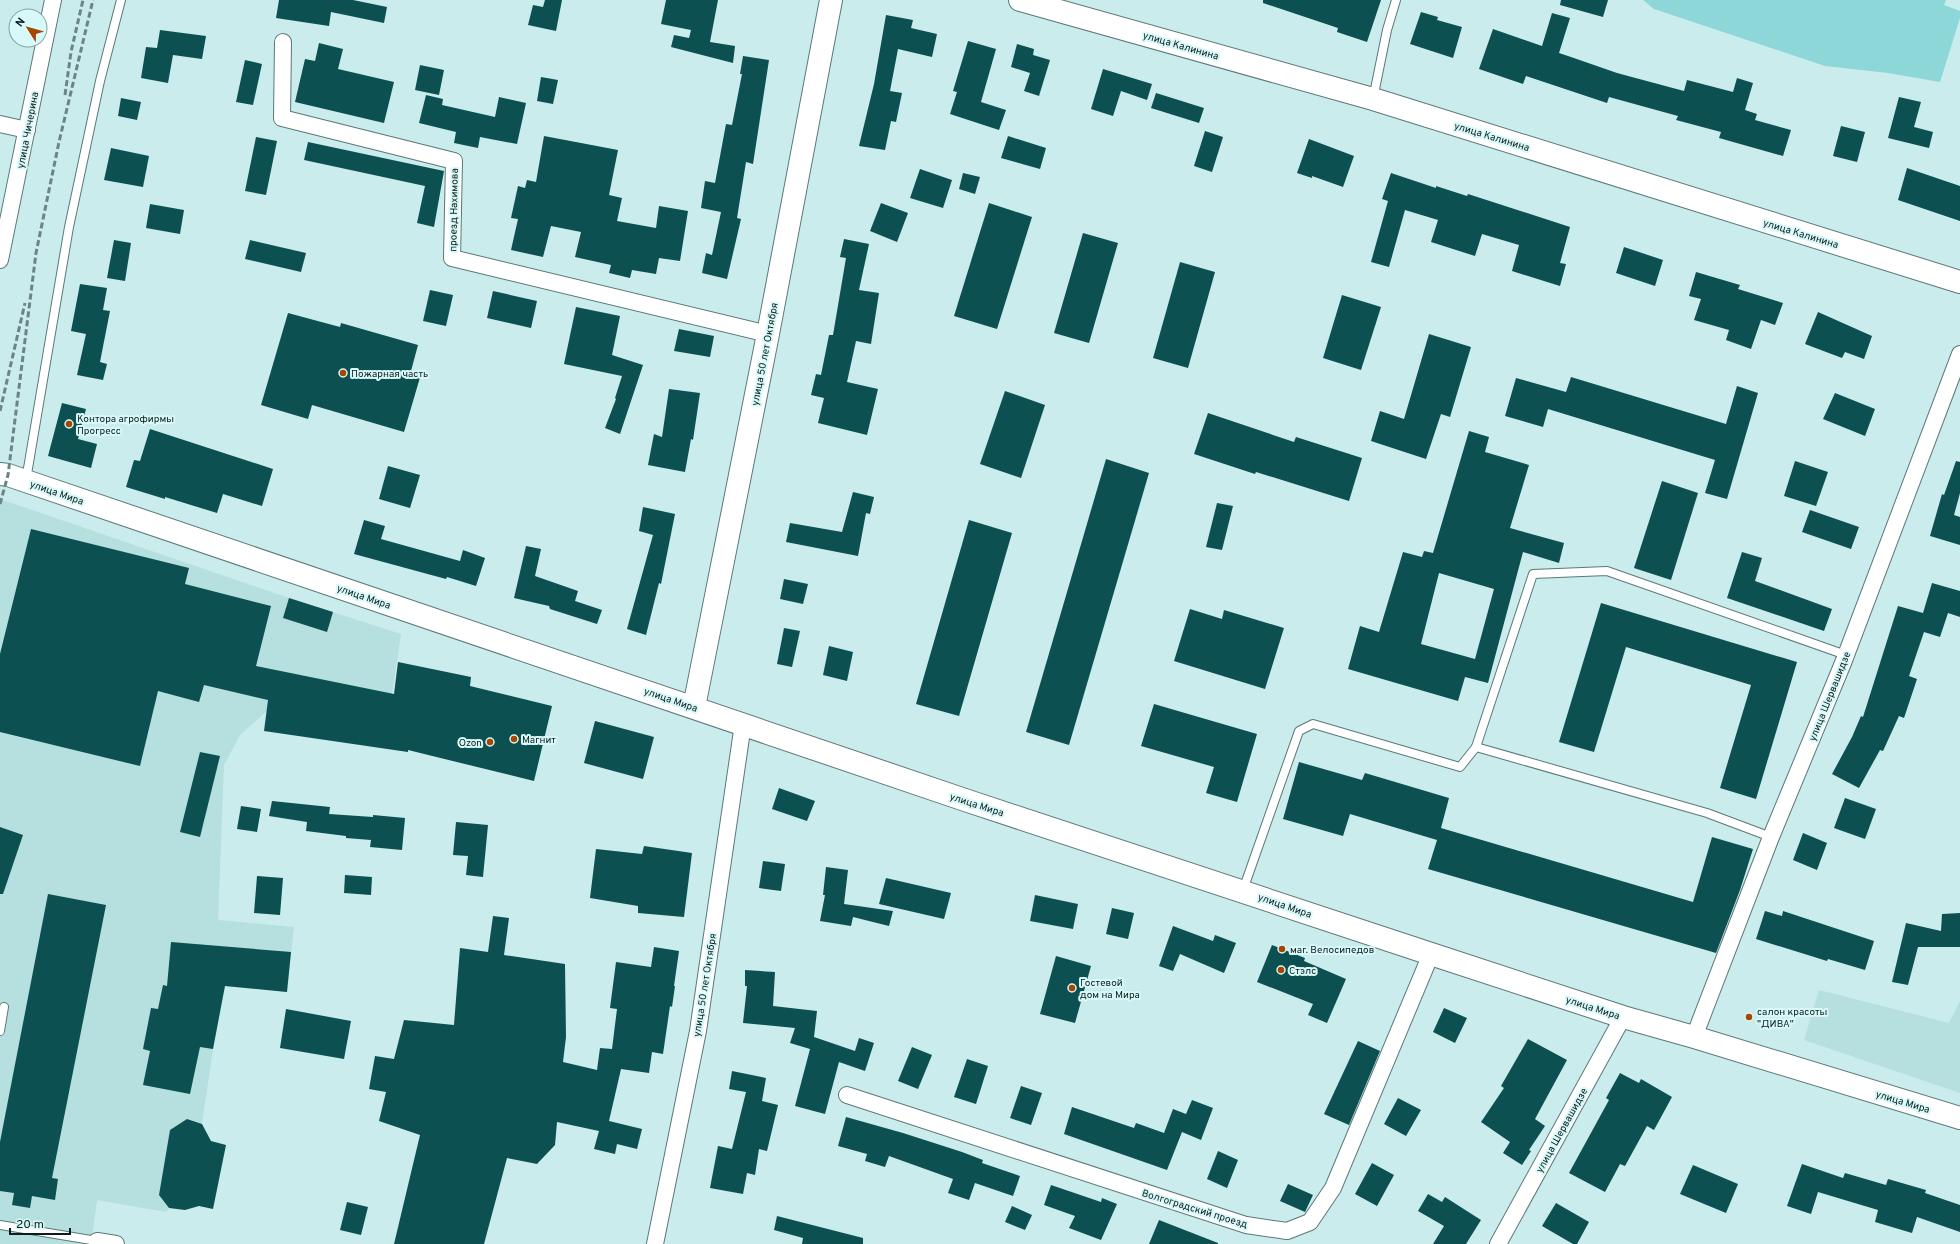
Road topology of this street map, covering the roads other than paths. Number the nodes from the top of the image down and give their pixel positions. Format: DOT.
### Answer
graph roads {
  1 [pos="53,0"];
  2 [pos="121,0"];
  3 [pos="831,0"];
  4 [pos="1020,0"];
  5 [pos="1396,0"];
  6 [pos="283,42"];
  7 [pos="1373,99"];
  8 [pos="0,124"];
  9 [pos="27,130"];
  10 [pos="0,260"];
  11 [pos="1960,282"];
  12 [pos="768,334"];
  13 [pos="1960,354"];
  14 [pos="0,474"];
  15 [pos="26,481"];
  16 [pos="1846,655"];
  17 [pos="694,707"];
  18 [pos="743,724"];
  19 [pos="1476,747"];
  20 [pos="1771,837"];
  21 [pos="1243,891"];
  22 [pos="1431,954"];
  23 [pos="4,1007"];
  24 [pos="1623,1017"];
  25 [pos="0,1030"];
  26 [pos="1694,1037"];
  27 [pos="847,1095"];
  28 [pos="1960,1118"];
  29 [pos="0,1225"];
  30 [pos="97,1240"];
  31 [pos="116,1244"];
  32 [pos="654,1244"];
  33 [pos="1498,1244"];
  1 -- 9 [label="street, улица Чичерина"];
  2 -- 15 [label="lane"];
  3 -- 12 [label="street, улица 50 лет Октября"];
  4 -- 7 [label="street, улица Калинина"];
  5 -- 7 [label="lane"];
  6 -- 12 [label="street, проезд Нахимова"];
  7 -- 11 [label="street, улица Калинина"];
  8 -- 9 [label="street"];
  9 -- 10 [label="street, улица Чичерина"];
  12 -- 17 [label="street, улица 50 лет Октября"];
  13 -- 16 [label="street, улица Шервашидзе"];
  14 -- 15 [label="street, улица Мира"];
  15 -- 17 [label="street, улица Мира"];
  16 -- 19 [label="lane"];
  16 -- 20 [label="street, улица Шервашидзе"];
  17 -- 18 [label="street, улица Мира"];
  18 -- 21 [label="street, улица Мира"];
  18 -- 32 [label="street, улица 50 лет Октября"];
  19 -- 20 [label="lane"];
  19 -- 21 [label="lane"];
  20 -- 26 [label="street, улица Шервашидзе"];
  21 -- 22 [label="street, улица Мира"];
  22 -- 24 [label="street, улица Мира"];
  22 -- 27 [label="street, Волгоградский проезд"];
  23 -- 25 [label="lane"];
  24 -- 26 [label="street, улица Мира"];
  24 -- 33 [label="street, улица Шервашидзе"];
  26 -- 28 [label="street, улица Мира"];
  29 -- 30 [label="lane"];
  30 -- 31 [label="street"];
}
